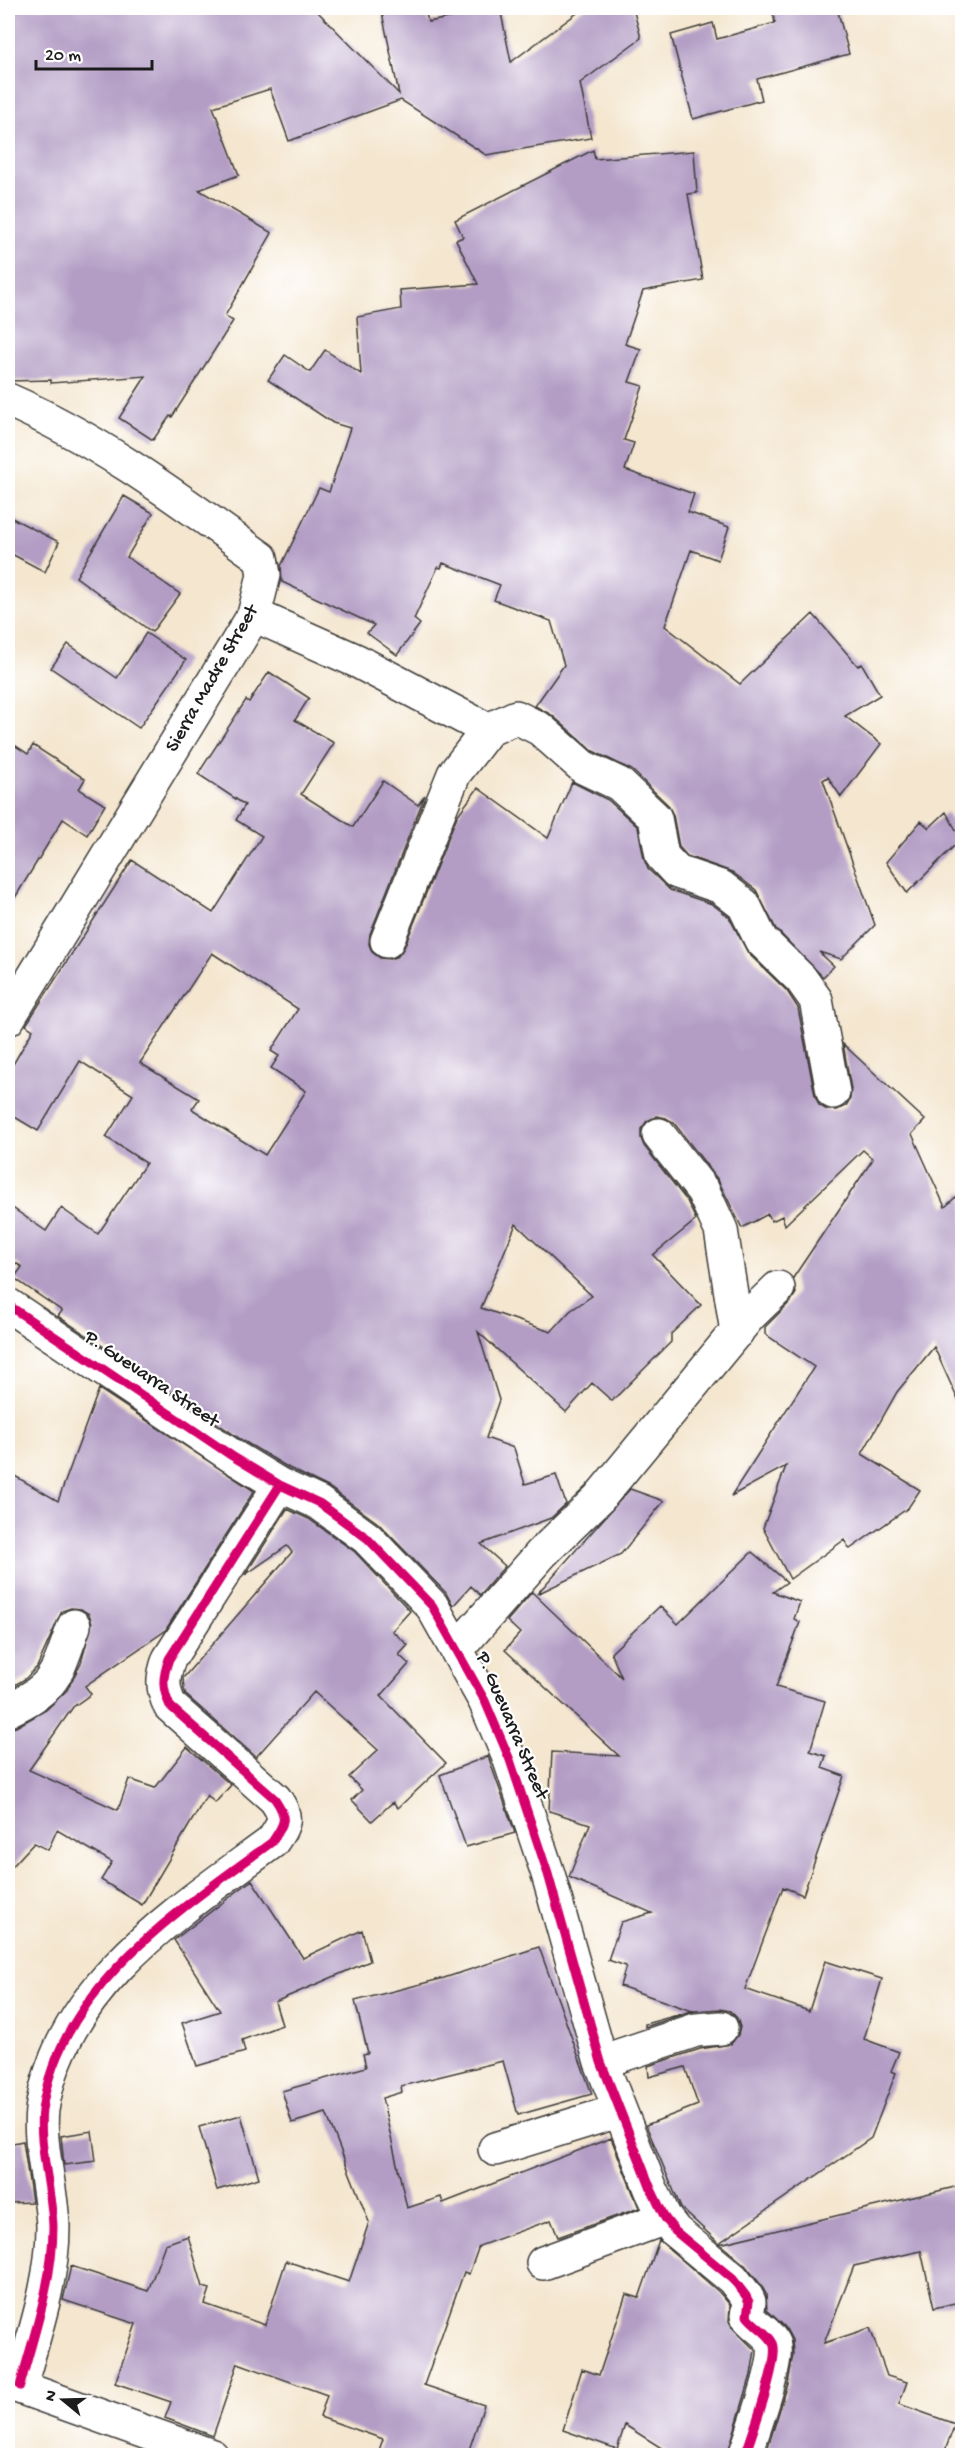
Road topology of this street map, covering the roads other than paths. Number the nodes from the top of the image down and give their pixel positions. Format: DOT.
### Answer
graph roads {
  1 [pos="8,400"];
  2 [pos="254,615"];
  3 [pos="488,730"];
  4 [pos="387,941"];
  5 [pos="8,1019"];
  6 [pos="833,1092"];
  7 [pos="659,1135"];
  8 [pos="778,1288"];
  9 [pos="8,1305"];
  10 [pos="737,1332"];
  11 [pos="280,1485"];
  12 [pos="74,1626"];
  13 [pos="458,1648"];
  14 [pos="8,1710"];
  15 [pos="721,2028"];
  16 [pos="601,2062"];
  17 [pos="618,2111"];
  18 [pos="495,2149"];
  19 [pos="665,2218"];
  20 [pos="543,2263"];
  21 [pos="14,2385"];
  22 [pos="212,2456"];
  23 [pos="745,2456"];
  1 -- 2 [label="street, Sierra Madre Street"];
  2 -- 3 [label="street"];
  2 -- 5 [label="street, Sierra Madre Street"];
  3 -- 4 [label="street"];
  3 -- 6 [label="street"];
  7 -- 10 [label="street"];
  8 -- 10 [label="street"];
  9 -- 11 [label="street, P. Guevarra Street"];
  10 -- 13 [label="street"];
  11 -- 13 [label="street, P. Guevarra Street"];
  11 -- 21 [label="street"];
  12 -- 14 [label="street"];
  13 -- 16 [label="street, P. Guevarra Street"];
  15 -- 16 [label="street"];
  16 -- 17 [label="street, P. Guevarra Street"];
  17 -- 18 [label="street"];
  17 -- 19 [label="street, P. Guevarra Street"];
  19 -- 20 [label="street"];
  19 -- 23 [label="street, P. Guevarra Street"];
  21 -- 22 [label="street"];
}
